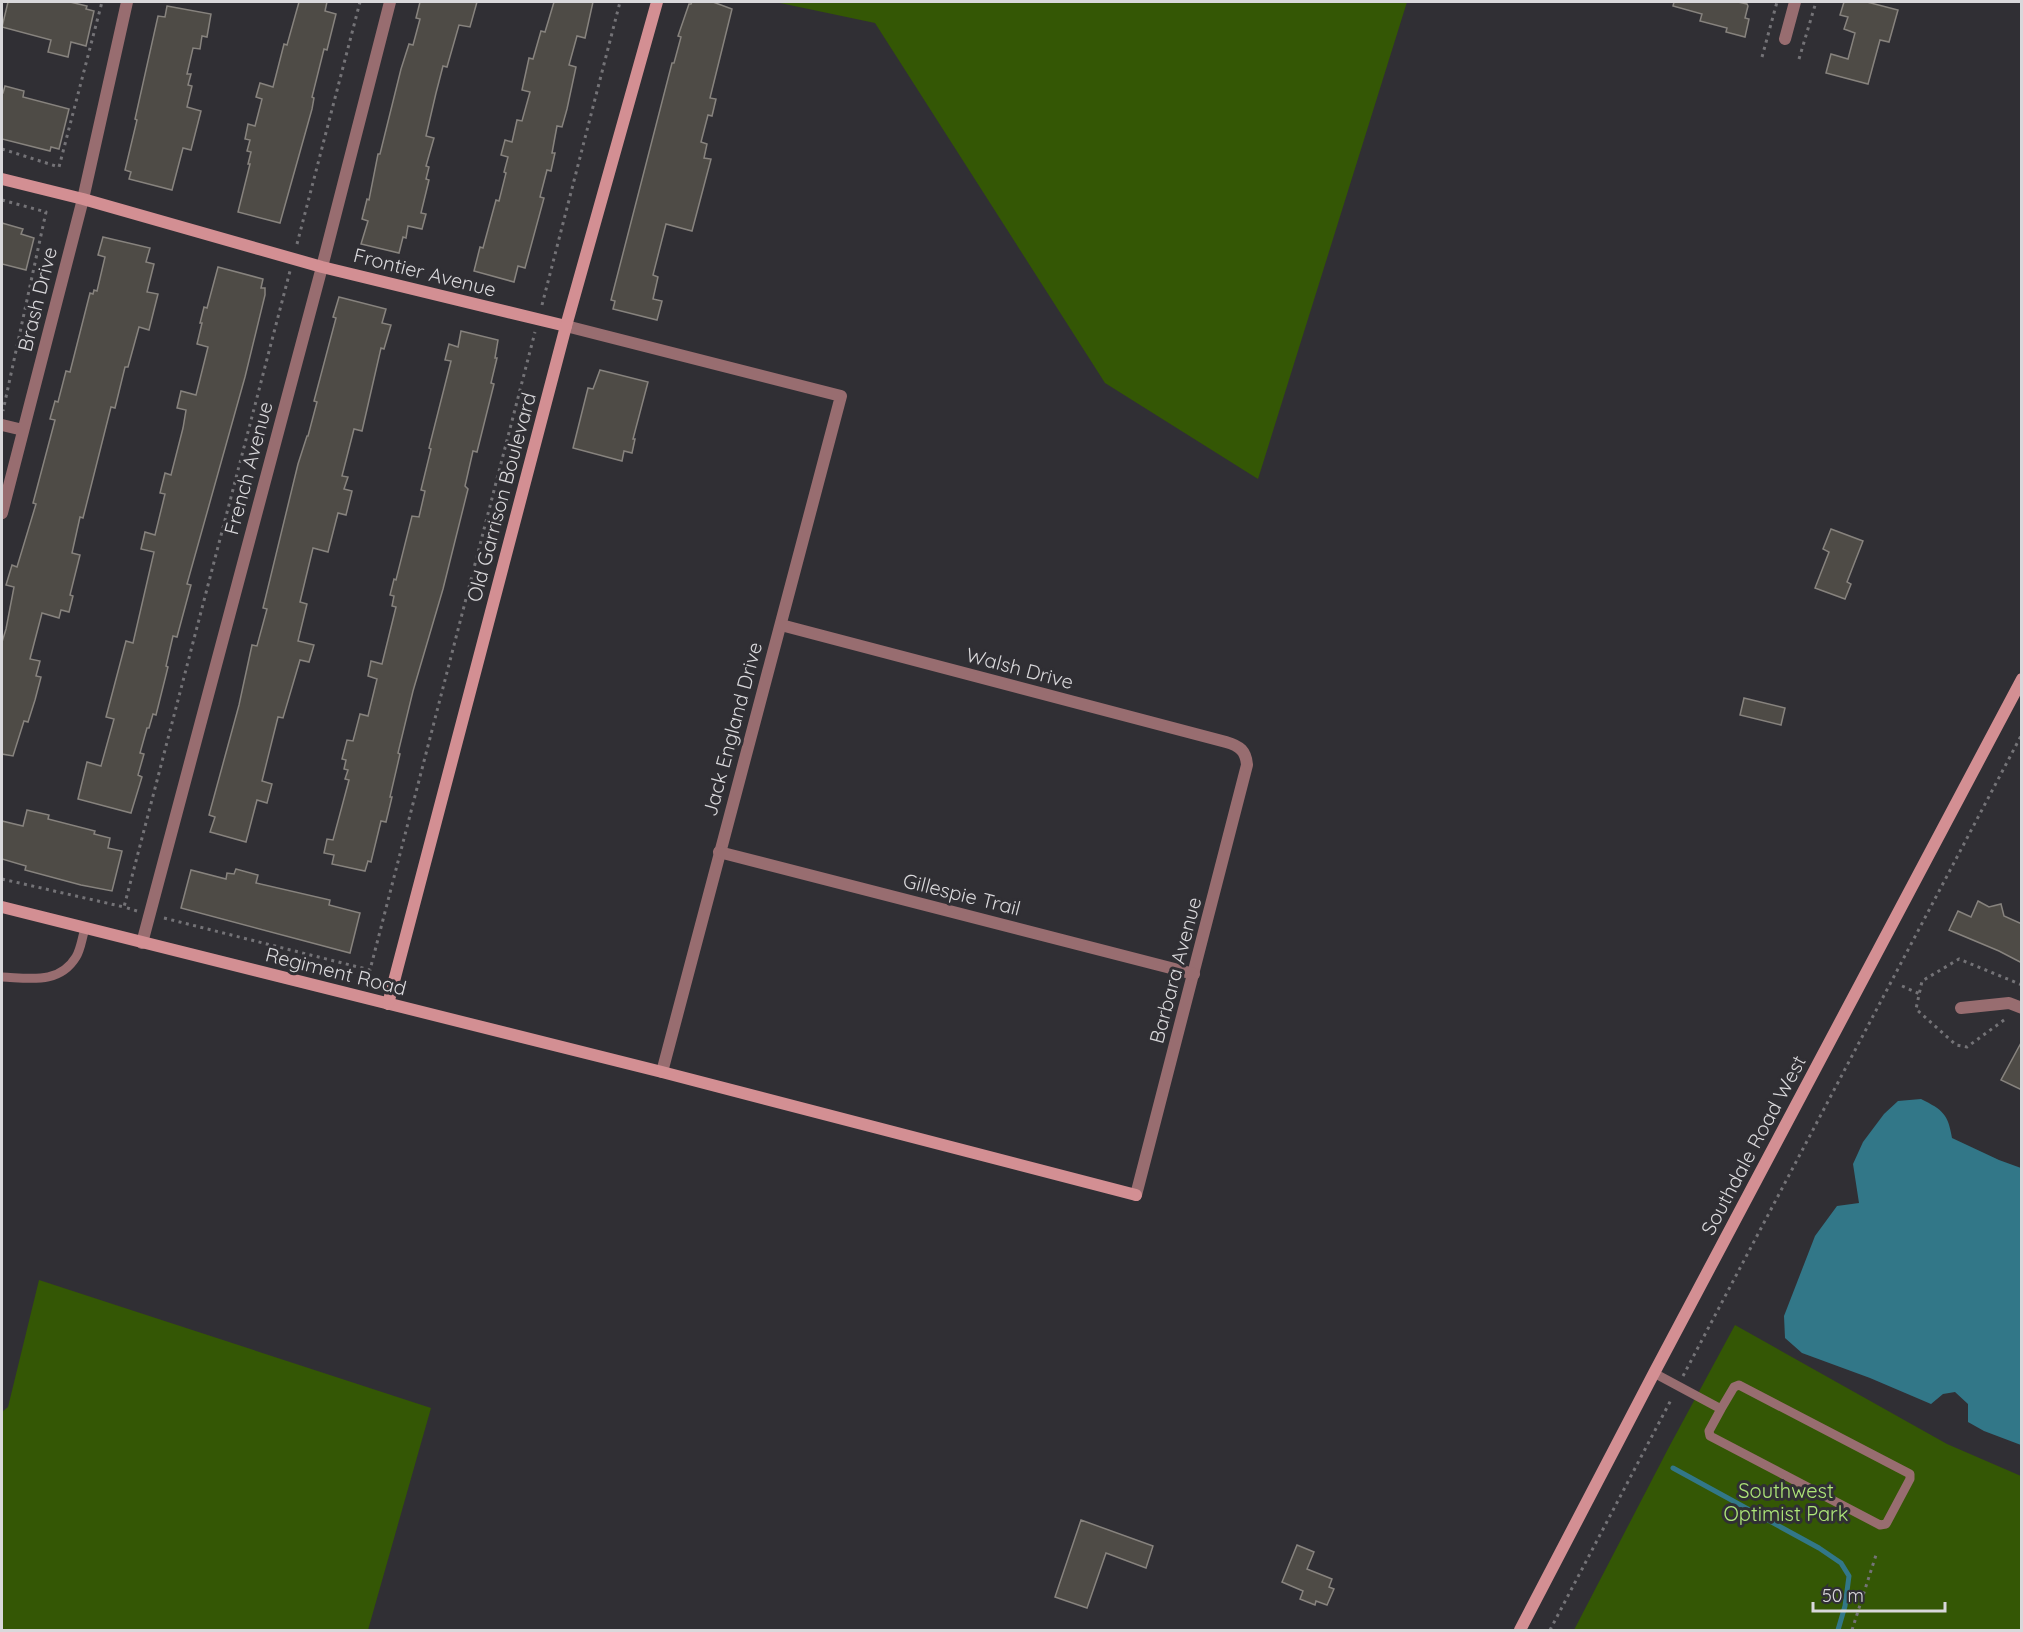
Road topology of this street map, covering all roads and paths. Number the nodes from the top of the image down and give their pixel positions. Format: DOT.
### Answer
graph roads {
  1 [pos="102,2"];
  2 [pos="127,2"];
  3 [pos="360,2"];
  4 [pos="390,2"];
  5 [pos="620,2"];
  6 [pos="657,2"];
  7 [pos="1776,2"];
  8 [pos="1795,2"];
  9 [pos="1816,2"];
  10 [pos="1785,39"];
  11 [pos="1762,57"];
  12 [pos="1799,59"];
  13 [pos="2,149"];
  14 [pos="2,179"];
  15 [pos="82,199"];
  16 [pos="2,200"];
  17 [pos="297,245"];
  18 [pos="291,267"];
  19 [pos="322,267"];
  20 [pos="542,306"];
  21 [pos="566,326"];
  22 [pos="536,329"];
  23 [pos="841,396"];
  24 [pos="2,415"];
  25 [pos="2,425"];
  26 [pos="23,430"];
  27 [pos="2,513"];
  28 [pos="781,626"];
  29 [pos="2022,679"];
  30 [pos="2022,734"];
  31 [pos="1246,755"];
  32 [pos="719,852"];
  33 [pos="2,879"];
  34 [pos="2,907"];
  35 [pos="124,907"];
  36 [pos="146,913"];
  37 [pos="158,916"];
  38 [pos="85,929"];
  39 [pos="142,944"];
  40 [pos="1194,974"];
  41 [pos="2,976"];
  42 [pos="1902,986"];
  43 [pos="1920,994"];
  44 [pos="388,1004"];
  45 [pos="1961,1008"];
  46 [pos="2022,1008"];
  47 [pos="662,1072"];
  48 [pos="1136,1195"];
  49 [pos="1654,1373"];
  50 [pos="1678,1386"];
  51 [pos="1721,1409"];
  52 [pos="1876,1555"];
  53 [pos="1520,1630"];
  54 [pos="1550,1630"];
  55 [pos="1851,1630"];
  1 -- 13 [label="path"];
  2 -- 15 [label="street, Brash Drive"];
  3 -- 17 [label="path"];
  4 -- 19 [label="street, French Avenue"];
  5 -- 20 [label="path"];
  6 -- 21 [label="street, Old Garrison Boulevard"];
  7 -- 11 [label="path"];
  8 -- 10 [label="street"];
  9 -- 12 [label="path"];
  14 -- 15 [label="street, Frontier Avenue"];
  15 -- 19 [label="street, Frontier Avenue"];
  15 -- 26 [label="street, Brash Drive"];
  16 -- 24 [label="path"];
  18 -- 35 [label="path"];
  19 -- 21 [label="street, Frontier Avenue"];
  19 -- 39 [label="street, French Avenue"];
  21 -- 23 [label="street, Frontier Avenue"];
  21 -- 44 [label="street, Old Garrison Boulevard"];
  22 -- 37 [label="path"];
  23 -- 28 [label="street, Jack England Drive"];
  25 -- 26 [label="street"];
  26 -- 27 [label="street, Brash Drive"];
  28 -- 31 [label="street, Walsh Drive"];
  28 -- 32 [label="street, Jack England Drive"];
  29 -- 49 [label="street, Southdale Road West"];
  30 -- 50 [label="path"];
  31 -- 40 [label="street, Barbara Avenue"];
  32 -- 40 [label="street, Gillespie Trail"];
  32 -- 47 [label="street, Jack England Drive"];
  33 -- 35 [label="path"];
  34 -- 38 [label="street, Regiment Road"];
  35 -- 36 [label="path"];
  38 -- 39 [label="street, Regiment Road"];
  38 -- 41 [label="lane"];
  39 -- 44 [label="street, Regiment Road"];
  40 -- 48 [label="street, Barbara Avenue"];
  42 -- 43 [label="path"];
  44 -- 47 [label="street, Regiment Road"];
  45 -- 46 [label="street"];
  47 -- 48 [label="street, Regiment Road"];
  49 -- 50 [label="lane"];
  49 -- 53 [label="street, Southdale Road West"];
  50 -- 51 [label="lane"];
  50 -- 54 [label="path"];
  51 -- 51 [label="lane"];
  52 -- 55 [label="path"];
}
